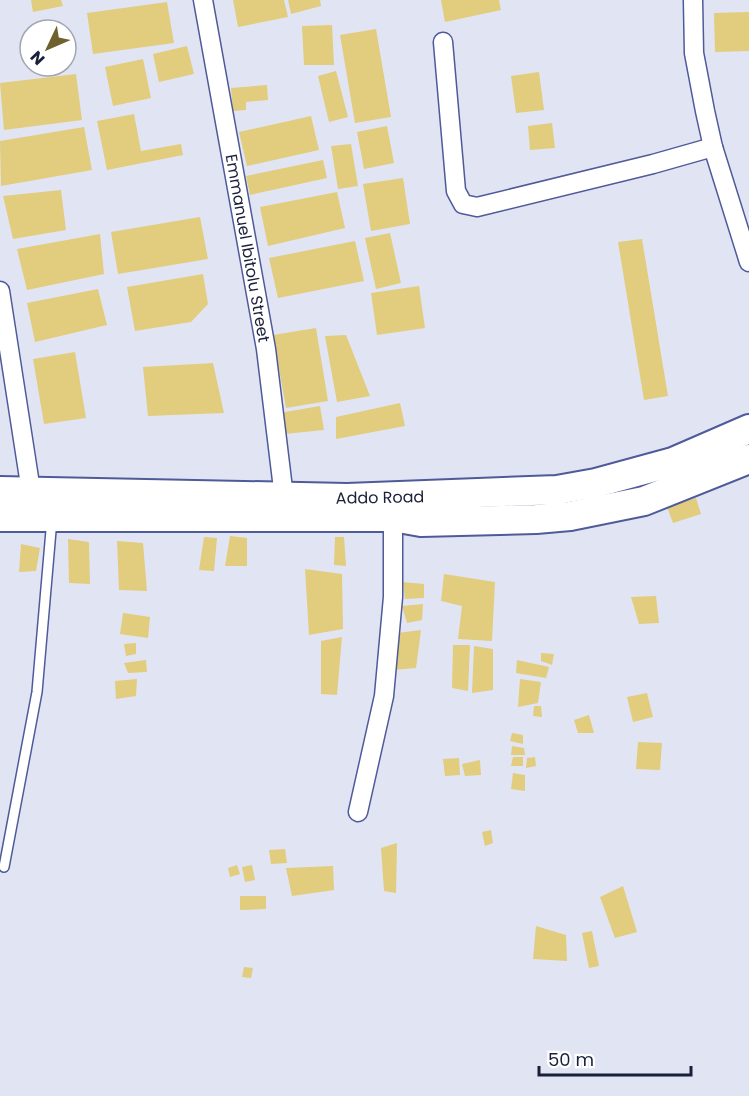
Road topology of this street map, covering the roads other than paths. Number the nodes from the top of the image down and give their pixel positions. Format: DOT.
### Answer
graph roads {
  1 [pos="203,0"];
  2 [pos="693,0"];
  3 [pos="443,42"];
  4 [pos="713,147"];
  5 [pos="749,262"];
  6 [pos="0,291"];
  7 [pos="749,429"];
  8 [pos="749,459"];
  9 [pos="0,491"];
  10 [pos="32,492"];
  11 [pos="284,497"];
  12 [pos="0,517"];
  13 [pos="52,517"];
  14 [pos="393,518"];
  15 [pos="358,812"];
  16 [pos="4,867"];
  1 -- 11 [label="street, Emmanuel Ibitolu Street"];
  2 -- 4 [label="street"];
  3 -- 4 [label="street"];
  4 -- 5 [label="street"];
  6 -- 10 [label="street"];
  7 -- 11 [label="main road, Addo Road"];
  8 -- 14 [label="main road, Addo Road"];
  9 -- 10 [label="main road, Addo Road"];
  10 -- 11 [label="main road, Addo Road"];
  12 -- 13 [label="main road, Addo Road"];
  13 -- 14 [label="main road, Addo Road"];
  13 -- 16 [label="lane"];
  14 -- 15 [label="street"];
}
